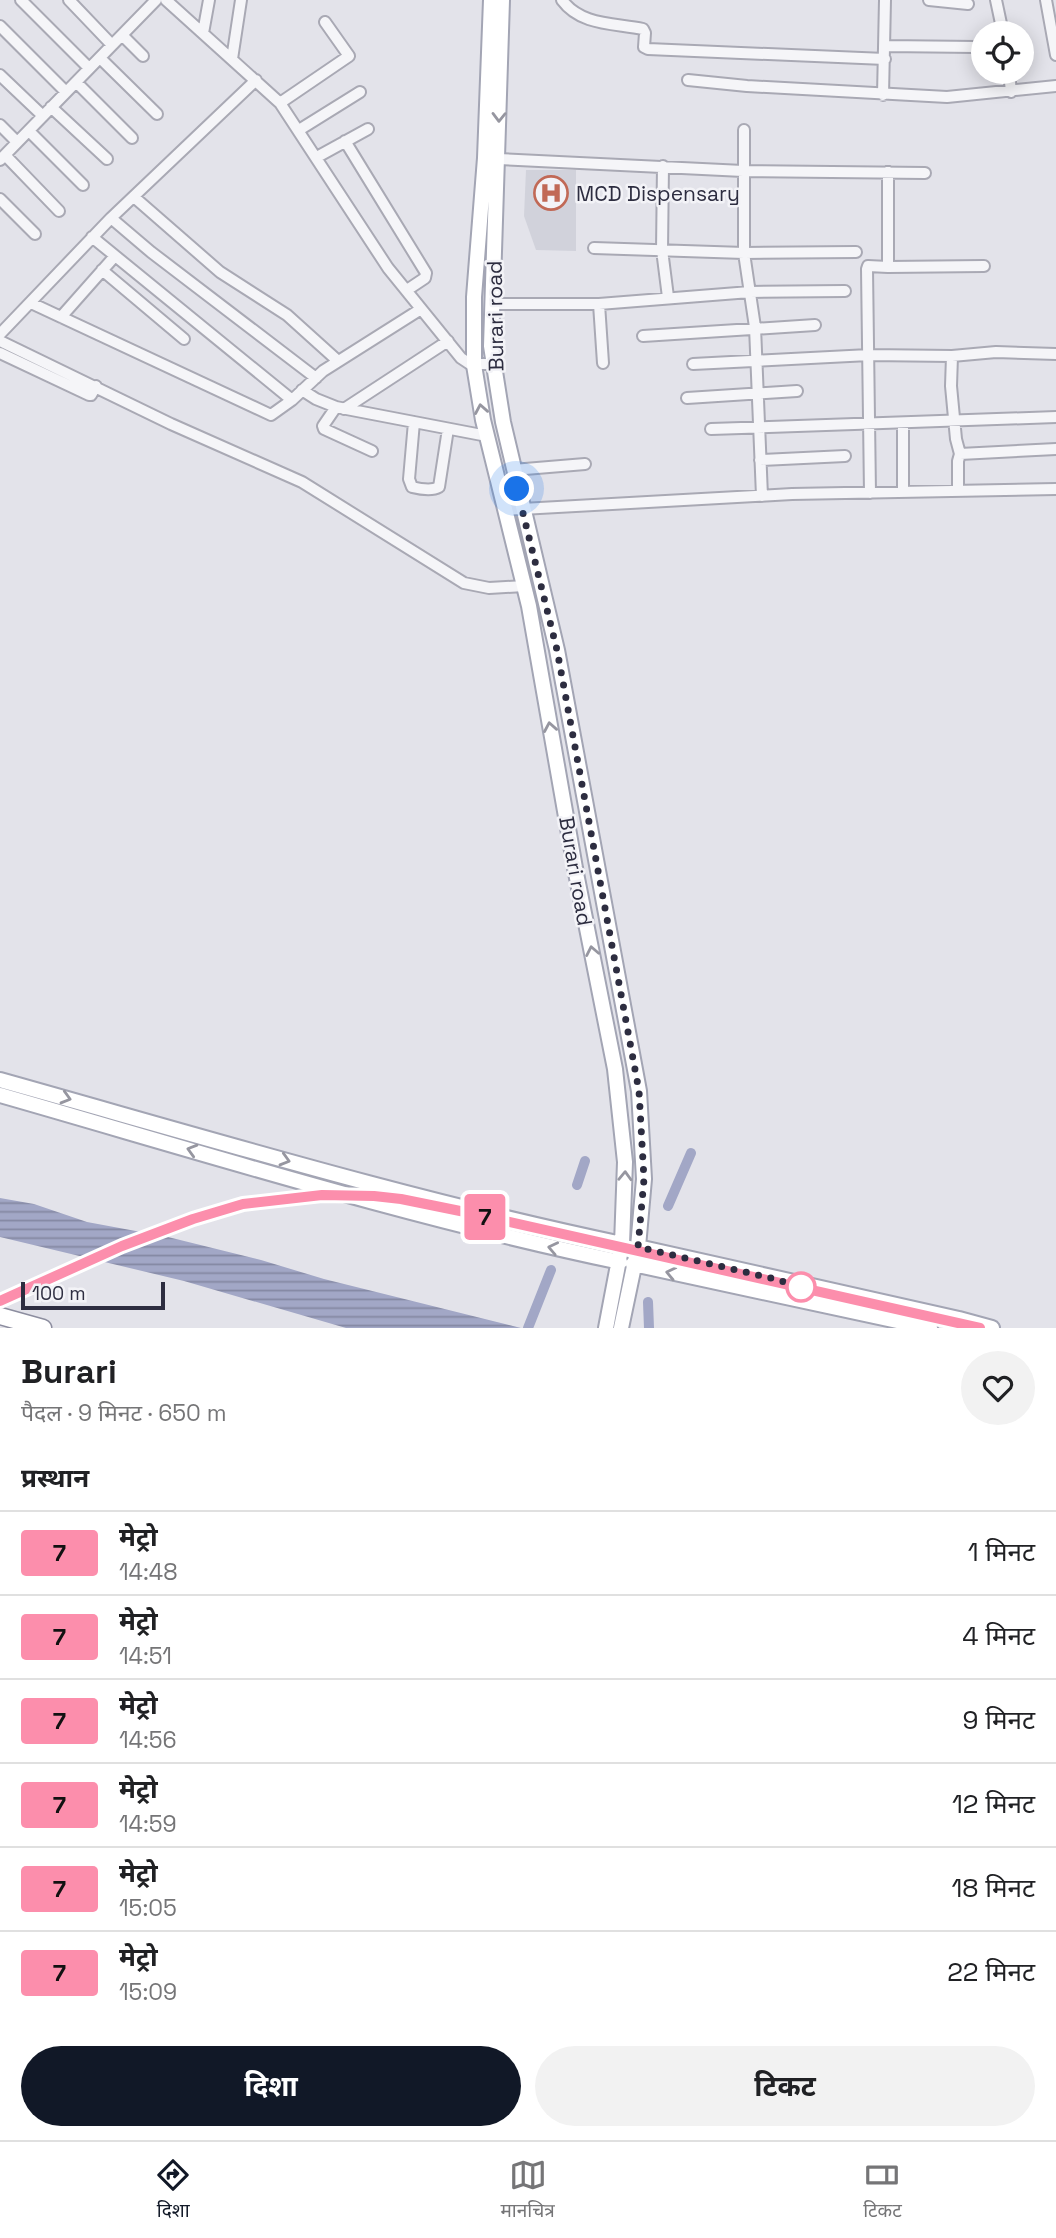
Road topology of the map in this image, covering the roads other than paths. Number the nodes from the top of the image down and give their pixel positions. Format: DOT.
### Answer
graph roads {
  1 [pos="21,0"];
  2 [pos="69,0"];
  3 [pos="156,0"];
  4 [pos="166,0"];
  5 [pos="209,0"];
  6 [pos="241,0"];
  7 [pos="491,0"];
  8 [pos="502,0"];
  9 [pos="562,0"];
  10 [pos="885,0"];
  11 [pos="929,0"];
  12 [pos="996,0"];
  13 [pos="1046,0"];
  14 [pos="968,4"];
  15 [pos="1000,21"];
  16 [pos="325,22"];
  17 [pos="0,26"];
  18 [pos="203,33"];
  19 [pos="122,35"];
  20 [pos="112,45"];
  21 [pos="885,46"];
  22 [pos="971,47"];
  23 [pos="1056,55"];
  24 [pos="142,56"];
  25 [pos="100,58"];
  26 [pos="885,59"];
  27 [pos="232,60"];
  28 [pos="89,68"];
  29 [pos="0,75"];
  30 [pos="256,80"];
  31 [pos="688,80"];
  32 [pos="76,82"];
  33 [pos="1010,84"];
  34 [pos="1056,86"];
  35 [pos="66,92"];
  36 [pos="360,92"];
  37 [pos="1011,92"];
  38 [pos="883,95"];
  39 [pos="280,103"];
  40 [pos="47,112"];
  41 [pos="157,114"];
  42 [pos="0,125"];
  43 [pos="368,129"];
  44 [pos="299,130"];
  45 [pos="744,130"];
  46 [pos="29,131"];
  47 [pos="132,138"];
  48 [pos="345,141"];
  49 [pos="17,142"];
  50 [pos="3,157"];
  51 [pos="317,157"];
  52 [pos="107,159"];
  53 [pos="498,159"];
  54 [pos="663,166"];
  55 [pos="743,171"];
  56 [pos="888,172"];
  57 [pos="925,173"];
  58 [pos="83,185"];
  59 [pos="134,197"];
  60 [pos="0,200"];
  61 [pos="59,211"];
  62 [pos="111,218"];
  63 [pos="480,218"];
  64 [pos="496,218"];
  65 [pos="35,234"];
  66 [pos="92,237"];
  67 [pos="594,248"];
  68 [pos="662,250"];
  69 [pos="856,251"];
  70 [pos="744,253"];
  71 [pos="115,256"];
  72 [pos="984,266"];
  73 [pos="888,267"];
  74 [pos="102,270"];
  75 [pos="407,290"];
  76 [pos="845,291"];
  77 [pos="750,292"];
  78 [pos="668,298"];
  79 [pos="31,303"];
  80 [pos="493,304"];
  81 [pos="599,304"];
  82 [pos="421,309"];
  83 [pos="61,317"];
  84 [pos="815,325"];
  85 [pos="755,327"];
  86 [pos="0,334"];
  87 [pos="643,336"];
  88 [pos="184,339"];
  89 [pos="0,341"];
  90 [pos="448,341"];
  91 [pos="0,353"];
  92 [pos="1056,354"];
  93 [pos="869,355"];
  94 [pos="952,356"];
  95 [pos="756,360"];
  96 [pos="338,361"];
  97 [pos="603,363"];
  98 [pos="494,364"];
  99 [pos="693,364"];
  100 [pos="474,365"];
  101 [pos="316,378"];
  102 [pos="94,390"];
  103 [pos="302,390"];
  104 [pos="797,391"];
  105 [pos="757,393"];
  106 [pos="687,398"];
  107 [pos="292,400"];
  108 [pos="340,408"];
  109 [pos="1056,417"];
  110 [pos="954,420"];
  111 [pos="414,422"];
  112 [pos="904,423"];
  113 [pos="870,424"];
  114 [pos="759,427"];
  115 [pos="447,429"];
  116 [pos="711,429"];
  117 [pos="487,436"];
  118 [pos="1056,449"];
  119 [pos="372,451"];
  120 [pos="960,454"];
  121 [pos="845,456"];
  122 [pos="760,460"];
  123 [pos="585,464"];
  124 [pos="513,470"];
  125 [pos="1056,489"];
  126 [pos="958,491"];
  127 [pos="904,492"];
  128 [pos="870,493"];
  129 [pos="762,496"];
  130 [pos="522,509"];
  131 [pos="505,510"];
  132 [pos="524,586"];
  133 [pos="0,1080"];
  134 [pos="0,1096"];
  135 [pos="622,1244"];
  136 [pos="638,1247"];
  137 [pos="626,1263"];
  138 [pos="0,1317"];
  139 [pos="615,1322"];
  140 [pos="43,1328"];
  141 [pos="930,1328"];
  142 [pos="992,1328"];
  1 -- 28 [label="street"];
  2 -- 20 [label="street"];
  3 -- 19 [label="street"];
  4 -- 18 [label="street"];
  5 -- 18 [label="street"];
  6 -- 27 [label="street"];
  7 -- 63 [label="main road, Burari road"];
  8 -- 53 [label="main road, Burari road, one-way"];
  9 -- 26 [label="street"];
  10 -- 21 [label="street"];
  11 -- 14 [label="street"];
  12 -- 15 [label="street"];
  13 -- 23 [label="street"];
  16 -- 39 [label="street"];
  17 -- 35 [label="street"];
  18 -- 27 [label="street"];
  19 -- 20 [label="street"];
  19 -- 24 [label="street"];
  20 -- 25 [label="street"];
  21 -- 22 [label="street"];
  21 -- 26 [label="street"];
  25 -- 28 [label="street"];
  25 -- 41 [label="street"];
  26 -- 38 [label="street"];
  27 -- 30 [label="street"];
  28 -- 32 [label="street"];
  29 -- 40 [label="street"];
  30 -- 39 [label="street"];
  30 -- 59 [label="street"];
  31 -- 38 [label="street"];
  32 -- 35 [label="street"];
  32 -- 47 [label="street"];
  33 -- 37 [label="street"];
  34 -- 37 [label="street"];
  35 -- 40 [label="street"];
  36 -- 44 [label="street"];
  37 -- 38 [label="street"];
  39 -- 44 [label="street"];
  40 -- 46 [label="street"];
  40 -- 52 [label="street"];
  42 -- 49 [label="street"];
  43 -- 48 [label="street"];
  44 -- 51 [label="street"];
  45 -- 55 [label="street"];
  46 -- 49 [label="street"];
  46 -- 58 [label="street"];
  48 -- 51 [label="street"];
  48 -- 75 [label="street"];
  49 -- 50 [label="street"];
  50 -- 61 [label="street"];
  51 -- 75 [label="street"];
  53 -- 54 [label="street"];
  53 -- 64 [label="main road, Burari road"];
  54 -- 55 [label="street"];
  54 -- 68 [label="street"];
  55 -- 56 [label="street"];
  55 -- 70 [label="street"];
  56 -- 57 [label="street"];
  56 -- 73 [label="street"];
  59 -- 62 [label="street"];
  59 -- 96 [label="street"];
  60 -- 65 [label="street"];
  62 -- 66 [label="street"];
  62 -- 101 [label="street"];
  63 -- 64 [label="main road"];
  63 -- 100 [label="main road, Burari road"];
  64 -- 80 [label="main road, Burari road"];
  66 -- 71 [label="street"];
  66 -- 79 [label="street"];
  67 -- 68 [label="street"];
  68 -- 70 [label="street"];
  68 -- 78 [label="street"];
  69 -- 70 [label="street"];
  70 -- 77 [label="street"];
  71 -- 74 [label="street"];
  71 -- 107 [label="street"];
  72 -- 73 [label="street"];
  73 -- 93 [label="street"];
  74 -- 83 [label="street"];
  74 -- 88 [label="street"];
  75 -- 82 [label="street"];
  76 -- 77 [label="street"];
  77 -- 78 [label="street"];
  77 -- 85 [label="street"];
  78 -- 81 [label="street"];
  79 -- 83 [label="street"];
  79 -- 86 [label="street"];
  80 -- 81 [label="street"];
  80 -- 98 [label="main road, Burari road"];
  81 -- 97 [label="street"];
  82 -- 90 [label="street"];
  82 -- 96 [label="street"];
  83 -- 107 [label="street"];
  84 -- 85 [label="street"];
  85 -- 87 [label="street"];
  85 -- 95 [label="street"];
  89 -- 102 [label="street"];
  90 -- 100 [label="street"];
  90 -- 108 [label="street"];
  91 -- 102 [label="street"];
  92 -- 94 [label="street"];
  93 -- 94 [label="street"];
  93 -- 95 [label="street"];
  93 -- 113 [label="street"];
  94 -- 110 [label="street"];
  95 -- 99 [label="street"];
  95 -- 105 [label="street"];
  96 -- 101 [label="street"];
  98 -- 100 [label="street"];
  98 -- 124 [label="main road, Burari road"];
  117 -- 100 [label="main road, Burari road, one-way"];
  101 -- 103 [label="street"];
  102 -- 132 [label="street"];
  103 -- 107 [label="street"];
  103 -- 108 [label="street"];
  104 -- 105 [label="street"];
  105 -- 106 [label="street"];
  105 -- 114 [label="street"];
  108 -- 111 [label="street"];
  108 -- 119 [label="street"];
  109 -- 110 [label="street"];
  110 -- 112 [label="street"];
  110 -- 120 [label="street"];
  111 -- 115 [label="street"];
  111 -- 115 [label="street"];
  112 -- 113 [label="street"];
  112 -- 127 [label="street"];
  113 -- 114 [label="street"];
  113 -- 128 [label="street"];
  114 -- 116 [label="street"];
  114 -- 122 [label="street"];
  115 -- 117 [label="street"];
  117 -- 131 [label="main road, Burari road"];
  118 -- 120 [label="street"];
  120 -- 126 [label="street"];
  121 -- 122 [label="street"];
  122 -- 129 [label="street"];
  123 -- 124 [label="street"];
  124 -- 130 [label="main road, Burari road"];
  125 -- 126 [label="street"];
  126 -- 127 [label="street"];
  127 -- 128 [label="street"];
  128 -- 129 [label="street"];
  129 -- 130 [label="street"];
  130 -- 131 [label="street"];
  130 -- 136 [label="main road, Burari road"];
  131 -- 132 [label="main road, Burari road"];
  135 -- 132 [label="main road, Burari road, one-way"];
  133 -- 135 [label="main road, one-way"];
  137 -- 134 [label="main road, one-way"];
  135 -- 137 [label="main road, Burari road"];
  136 -- 137 [label="main road, Burari road"];
  136 -- 142 [label="main road"];
  137 -- 139 [label="main road"];
  141 -- 137 [label="main road, one-way"];
  138 -- 140 [label="highway"];
}
